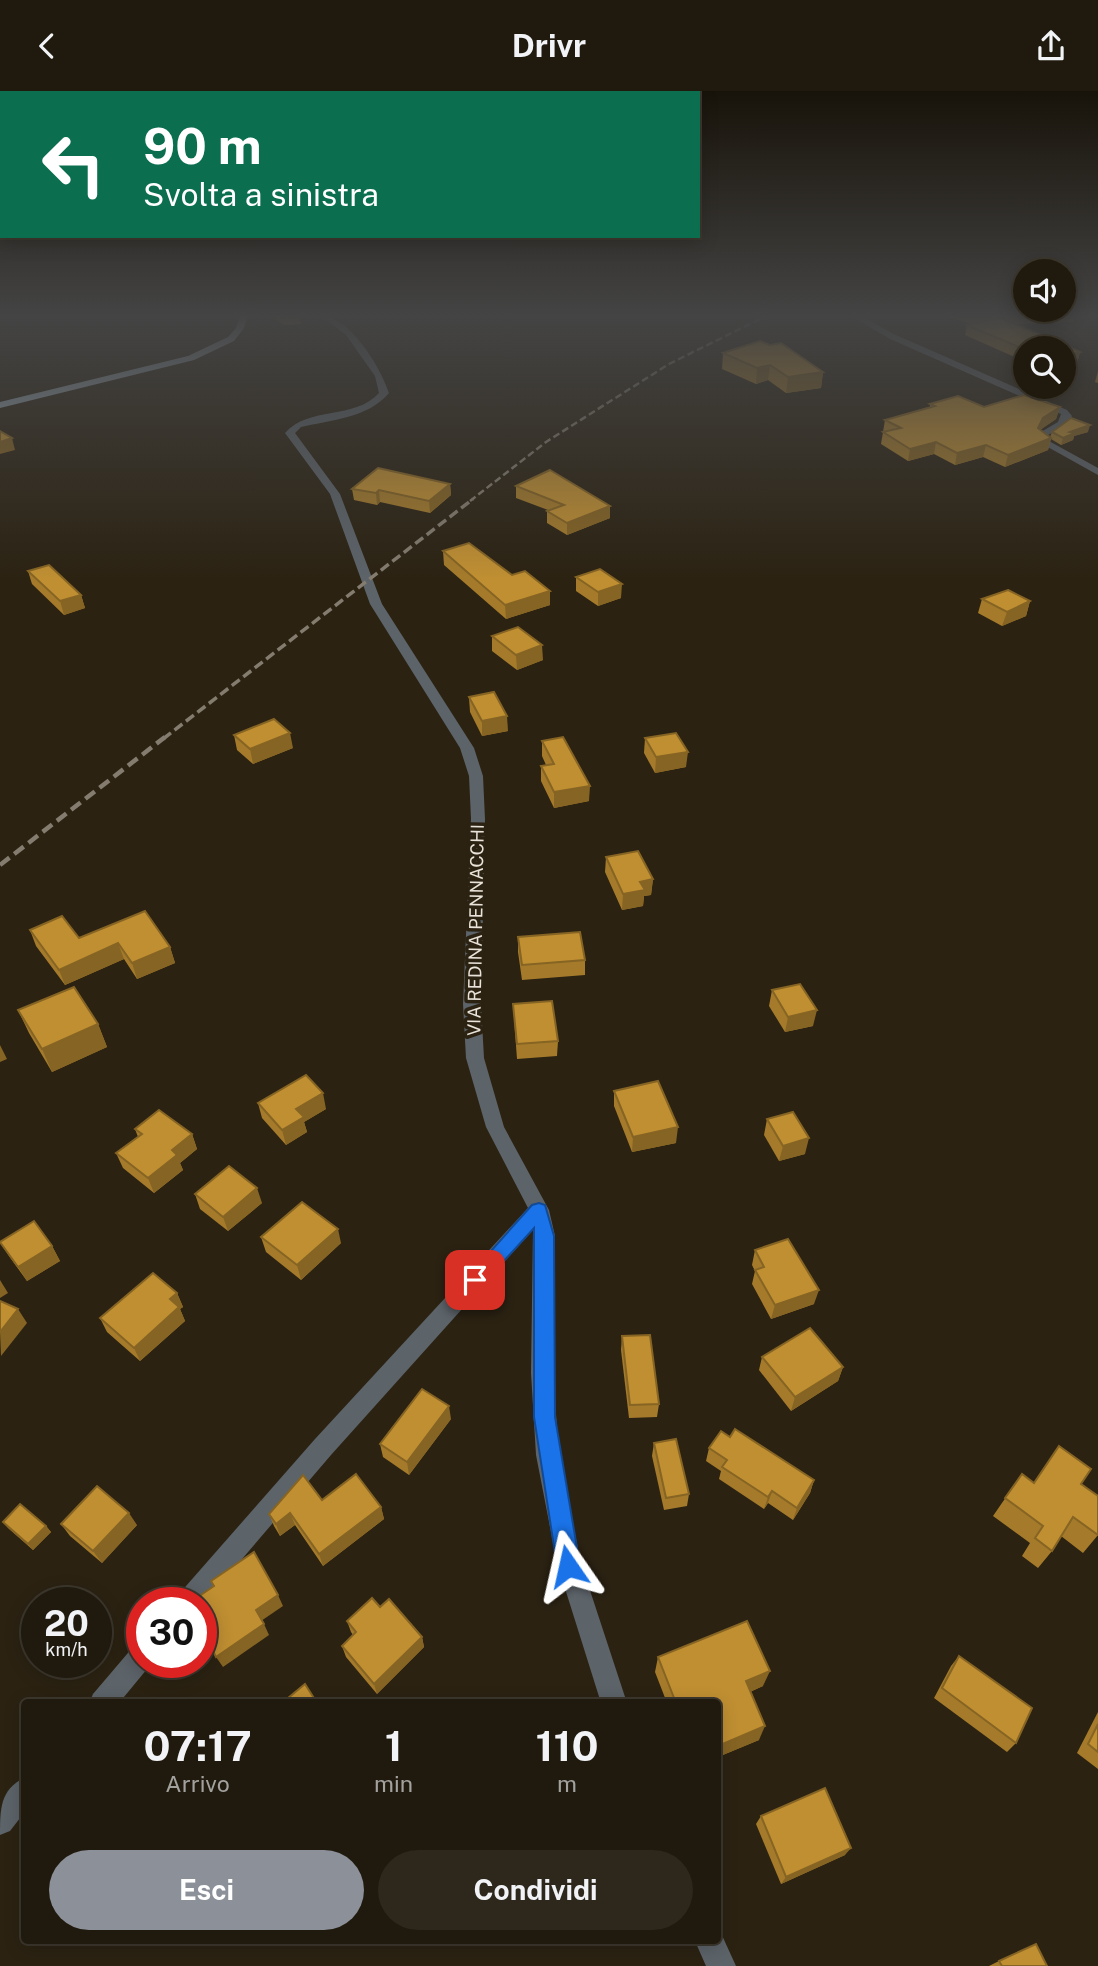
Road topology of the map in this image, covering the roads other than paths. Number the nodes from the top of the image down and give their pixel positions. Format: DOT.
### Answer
graph roads {
  1 [pos="373,404"];
  2 [pos="1045,404"];
  3 [pos="1098,472"];
  4 [pos="539,1210"];
  5 [pos="202,1587"];
  6 [pos="126,1675"];
  7 [pos="105,1699"];
  8 [pos="613,1699"];
  9 [pos="21,1796"];
  10 [pos="0,1821"];
  11 [pos="711,1944"];
  12 [pos="721,1966"];
  1 -- 4 [label="street, VIA REDINA PENNACCHI"];
  2 -- 3 [label="street"];
  4 -- 5 [label="street"];
  4 -- 8 [label="street, VIA REDINA PENNACCHI"];
  6 -- 7 [label="street"];
  9 -- 10 [label="street"];
  11 -- 12 [label="street"];
}
